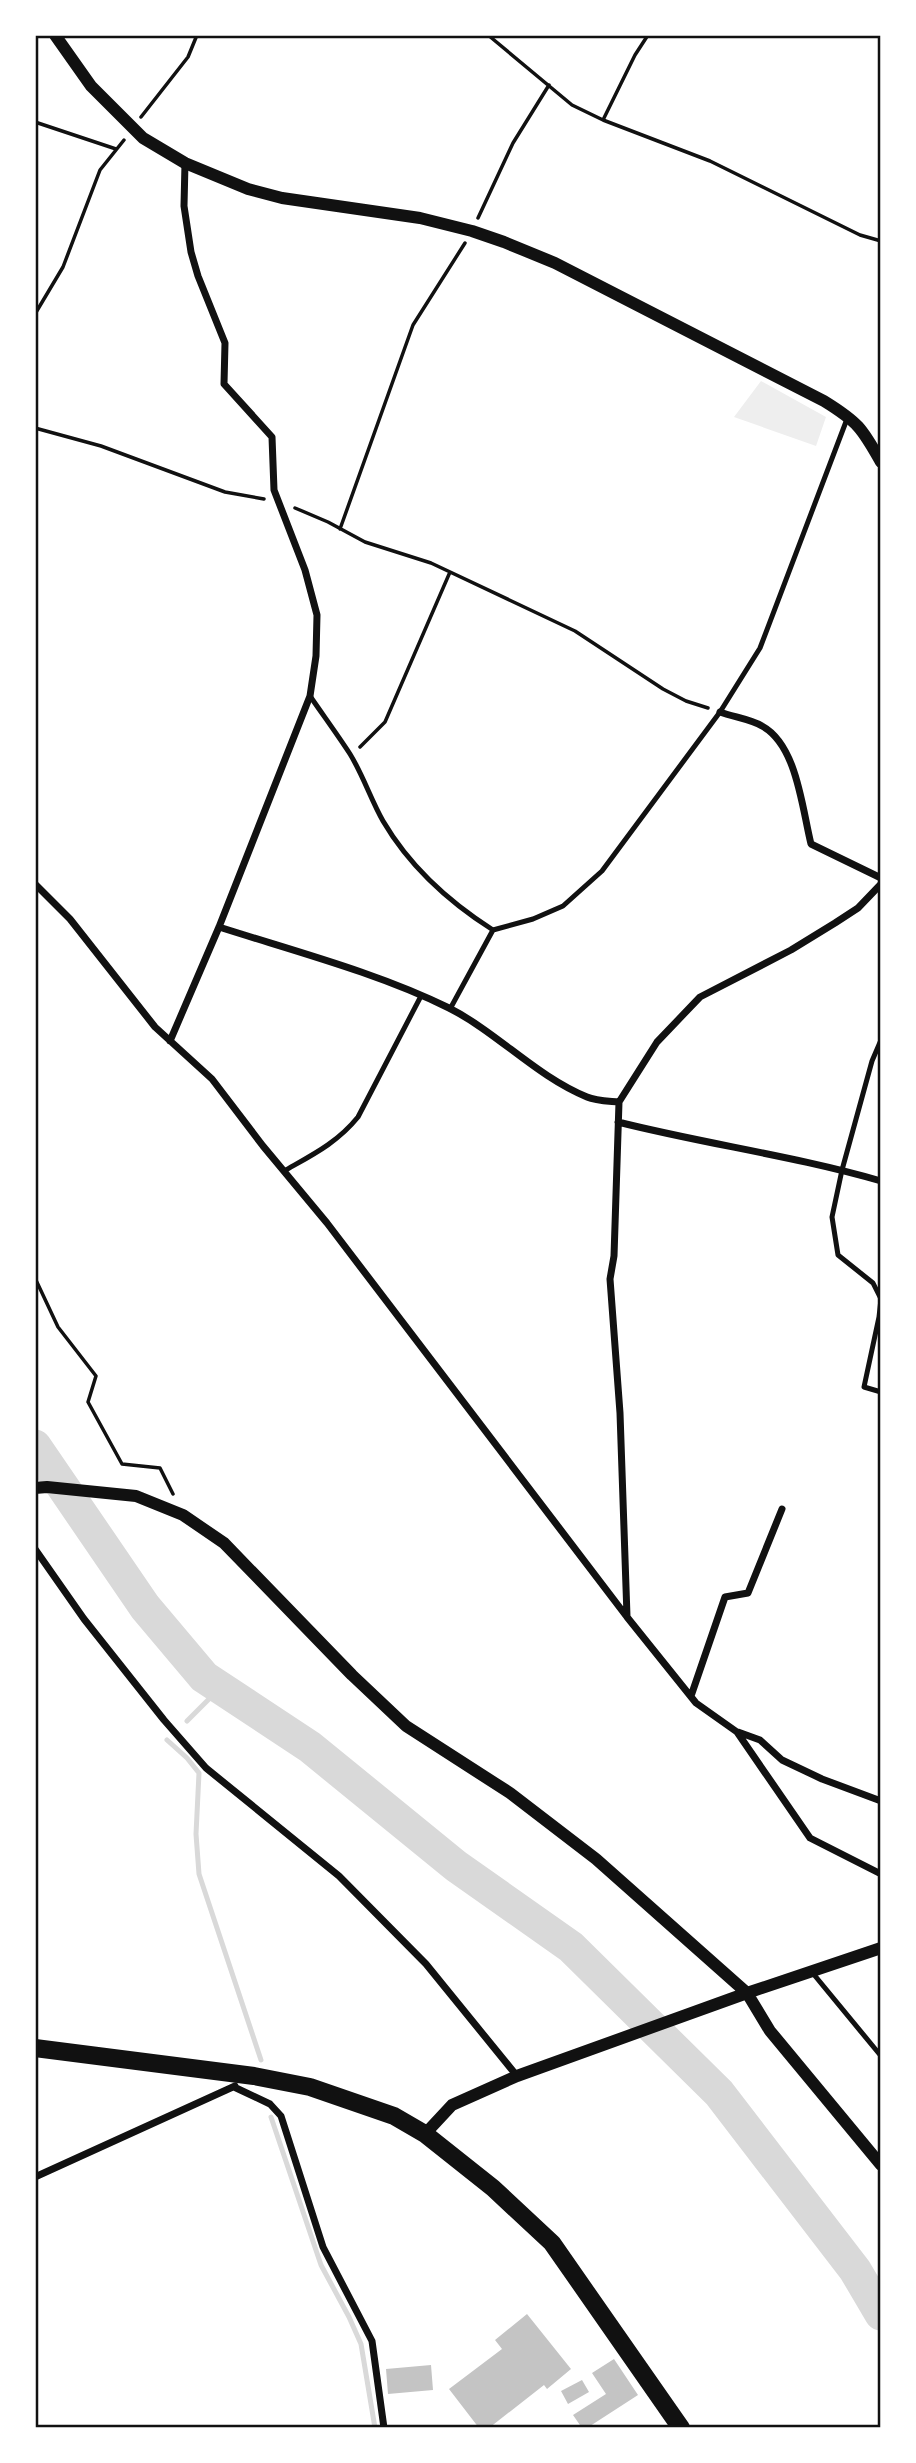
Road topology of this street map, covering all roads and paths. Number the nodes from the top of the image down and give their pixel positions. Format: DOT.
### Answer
graph roads {
  1 [pos="55,35"];
  2 [pos="197,35"];
  3 [pos="488,35"];
  4 [pos="648,35"];
  5 [pos="549,85"];
  6 [pos="603,120"];
  7 [pos="35,122"];
  8 [pos="134,127"];
  9 [pos="116,149"];
  10 [pos="185,163"];
  11 [pos="472,231"];
  12 [pos="881,241"];
  13 [pos="35,314"];
  14 [pos="848,416"];
  15 [pos="35,428"];
  16 [pos="881,462"];
  17 [pos="279,502"];
  18 [pos="341,529"];
  19 [pos="450,571"];
  20 [pos="310,696"];
  21 [pos="720,712"];
  22 [pos="351,756"];
  23 [pos="881,878"];
  24 [pos="35,884"];
  25 [pos="881,884"];
  26 [pos="219,927"];
  27 [pos="493,930"];
  28 [pos="421,996"];
  29 [pos="450,1009"];
  30 [pos="881,1040"];
  31 [pos="170,1041"];
  32 [pos="619,1102"];
  33 [pos="618,1122"];
  34 [pos="842,1170"];
  35 [pos="284,1171"];
  36 [pos="881,1181"];
  37 [pos="35,1278"];
  38 [pos="881,1392"];
  39 [pos="35,1488"];
  40 [pos="782,1509"];
  41 [pos="183,1515"];
  42 [pos="35,1549"];
  43 [pos="626,1616"];
  44 [pos="691,1696"];
  45 [pos="737,1732"];
  46 [pos="881,1801"];
  47 [pos="881,1874"];
  48 [pos="881,1948"];
  49 [pos="811,1971"];
  50 [pos="747,1993"];
  51 [pos="35,2048"];
  52 [pos="881,2056"];
  53 [pos="520,2075"];
  54 [pos="254,2076"];
  55 [pos="234,2087"];
  56 [pos="425,2134"];
  57 [pos="881,2165"];
  58 [pos="35,2177"];
  59 [pos="384,2428"];
  60 [pos="681,2428"];
  1 -- 8 [label="street"];
  2 -- 8 [label="path"];
  3 -- 5 [label="path"];
  4 -- 6 [label="path"];
  5 -- 6 [label="path"];
  5 -- 11 [label="path"];
  6 -- 12 [label="path"];
  7 -- 9 [label="path"];
  8 -- 9 [label="path"];
  8 -- 10 [label="street"];
  9 -- 13 [label="path"];
  10 -- 11 [label="street"];
  10 -- 17 [label="street"];
  11 -- 14 [label="street"];
  11 -- 18 [label="path"];
  14 -- 16 [label="street"];
  14 -- 21 [label="lane"];
  15 -- 17 [label="path"];
  17 -- 18 [label="path"];
  17 -- 20 [label="street"];
  18 -- 19 [label="path"];
  19 -- 21 [label="path"];
  19 -- 22 [label="path"];
  20 -- 22 [label="lane"];
  20 -- 26 [label="street"];
  21 -- 23 [label="street"];
  21 -- 27 [label="lane"];
  22 -- 27 [label="lane"];
  24 -- 31 [label="street"];
  25 -- 32 [label="street"];
  26 -- 28 [label="street"];
  26 -- 31 [label="street"];
  27 -- 29 [label="lane"];
  28 -- 29 [label="street"];
  28 -- 35 [label="lane"];
  29 -- 32 [label="street"];
  30 -- 34 [label="lane"];
  31 -- 35 [label="street"];
  32 -- 33 [label="street"];
  33 -- 34 [label="street"];
  33 -- 43 [label="street"];
  34 -- 36 [label="street"];
  34 -- 38 [label="lane"];
  35 -- 43 [label="street"];
  37 -- 41 [label="path"];
  39 -- 41 [label="street"];
  40 -- 44 [label="street"];
  41 -- 50 [label="street"];
  42 -- 53 [label="street"];
  43 -- 44 [label="street"];
  44 -- 45 [label="street"];
  45 -- 46 [label="street"];
  45 -- 47 [label="street"];
  48 -- 49 [label="street"];
  49 -- 50 [label="street"];
  49 -- 52 [label="lane"];
  50 -- 53 [label="street"];
  50 -- 57 [label="street"];
  51 -- 54 [label="main road"];
  53 -- 56 [label="street"];
  54 -- 55 [label="street"];
  54 -- 56 [label="main road"];
  55 -- 58 [label="street"];
  55 -- 59 [label="street"];
  56 -- 60 [label="main road"];
}
